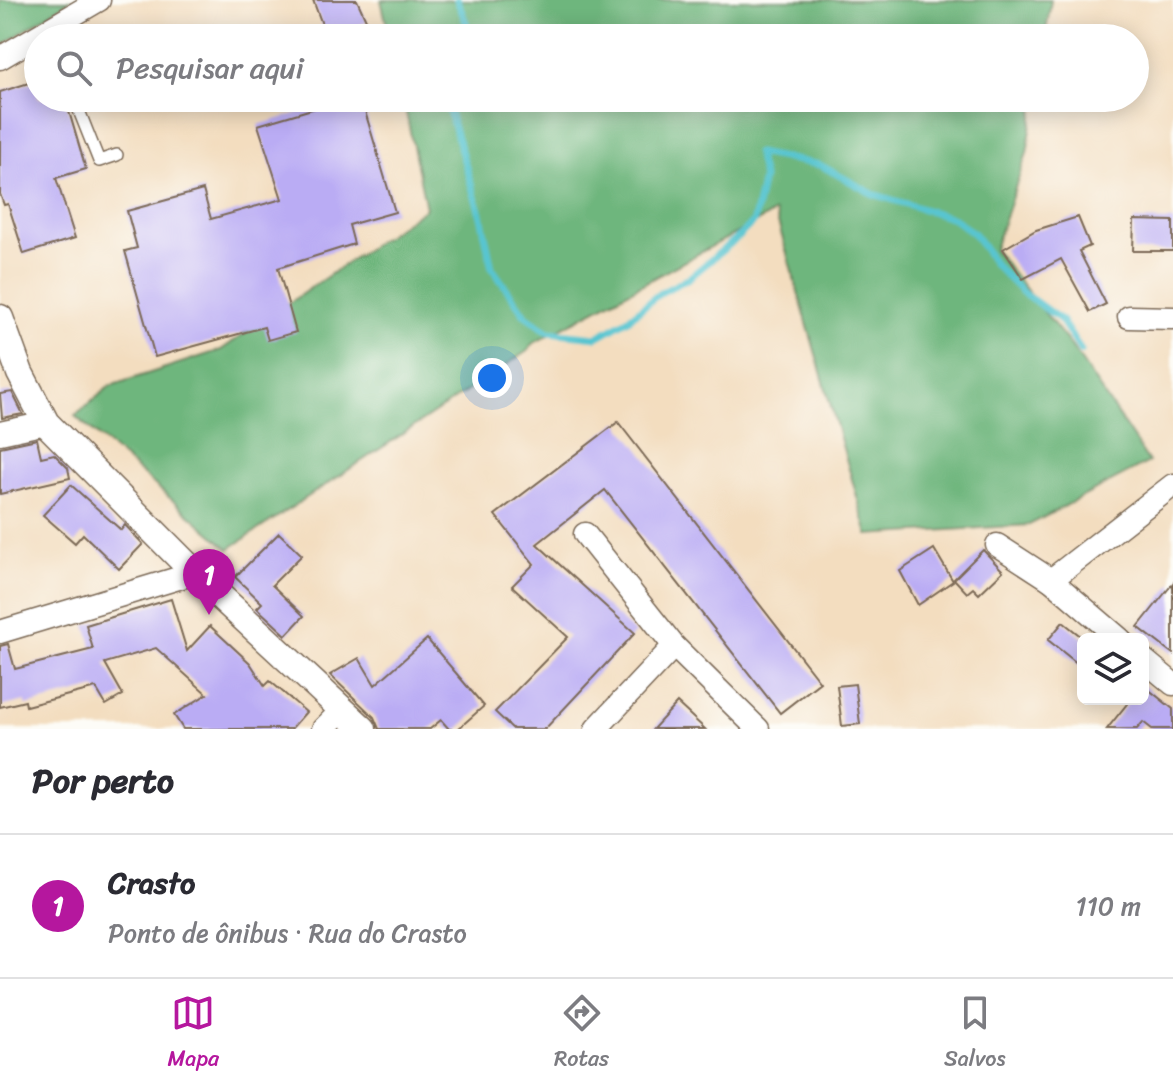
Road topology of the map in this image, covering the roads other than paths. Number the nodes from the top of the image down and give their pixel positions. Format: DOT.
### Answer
graph roads {
  1 [pos="99,0"];
  2 [pos="63,24"];
  3 [pos="24,46"];
  4 [pos="0,58"];
  5 [pos="80,112"];
  6 [pos="117,155"];
  7 [pos="1129,317"];
  8 [pos="0,318"];
  9 [pos="1173,318"];
  10 [pos="46,423"];
  11 [pos="0,433"];
  12 [pos="1173,485"];
  13 [pos="585,534"];
  14 [pos="997,545"];
  15 [pos="195,573"];
  16 [pos="1051,580"];
  17 [pos="0,632"];
  18 [pos="1113,633"];
  19 [pos="674,646"];
  20 [pos="1149,664"];
  21 [pos="1173,684"];
  22 [pos="342,710"];
  23 [pos="323,729"];
  24 [pos="363,729"];
  25 [pos="596,729"];
  26 [pos="758,729"];
  1 -- 2 [label="street"];
  3 -- 4 [label="street"];
  5 -- 6 [label="lane"];
  7 -- 9 [label="street"];
  8 -- 10 [label="street"];
  10 -- 11 [label="street"];
  10 -- 15 [label="street"];
  12 -- 16 [label="street"];
  13 -- 19 [label="street"];
  14 -- 16 [label="street"];
  15 -- 17 [label="street"];
  15 -- 22 [label="street"];
  16 -- 18 [label="street"];
  19 -- 25 [label="street"];
  19 -- 26 [label="street"];
  20 -- 21 [label="street"];
  22 -- 23 [label="street"];
  22 -- 24 [label="street"];
}
